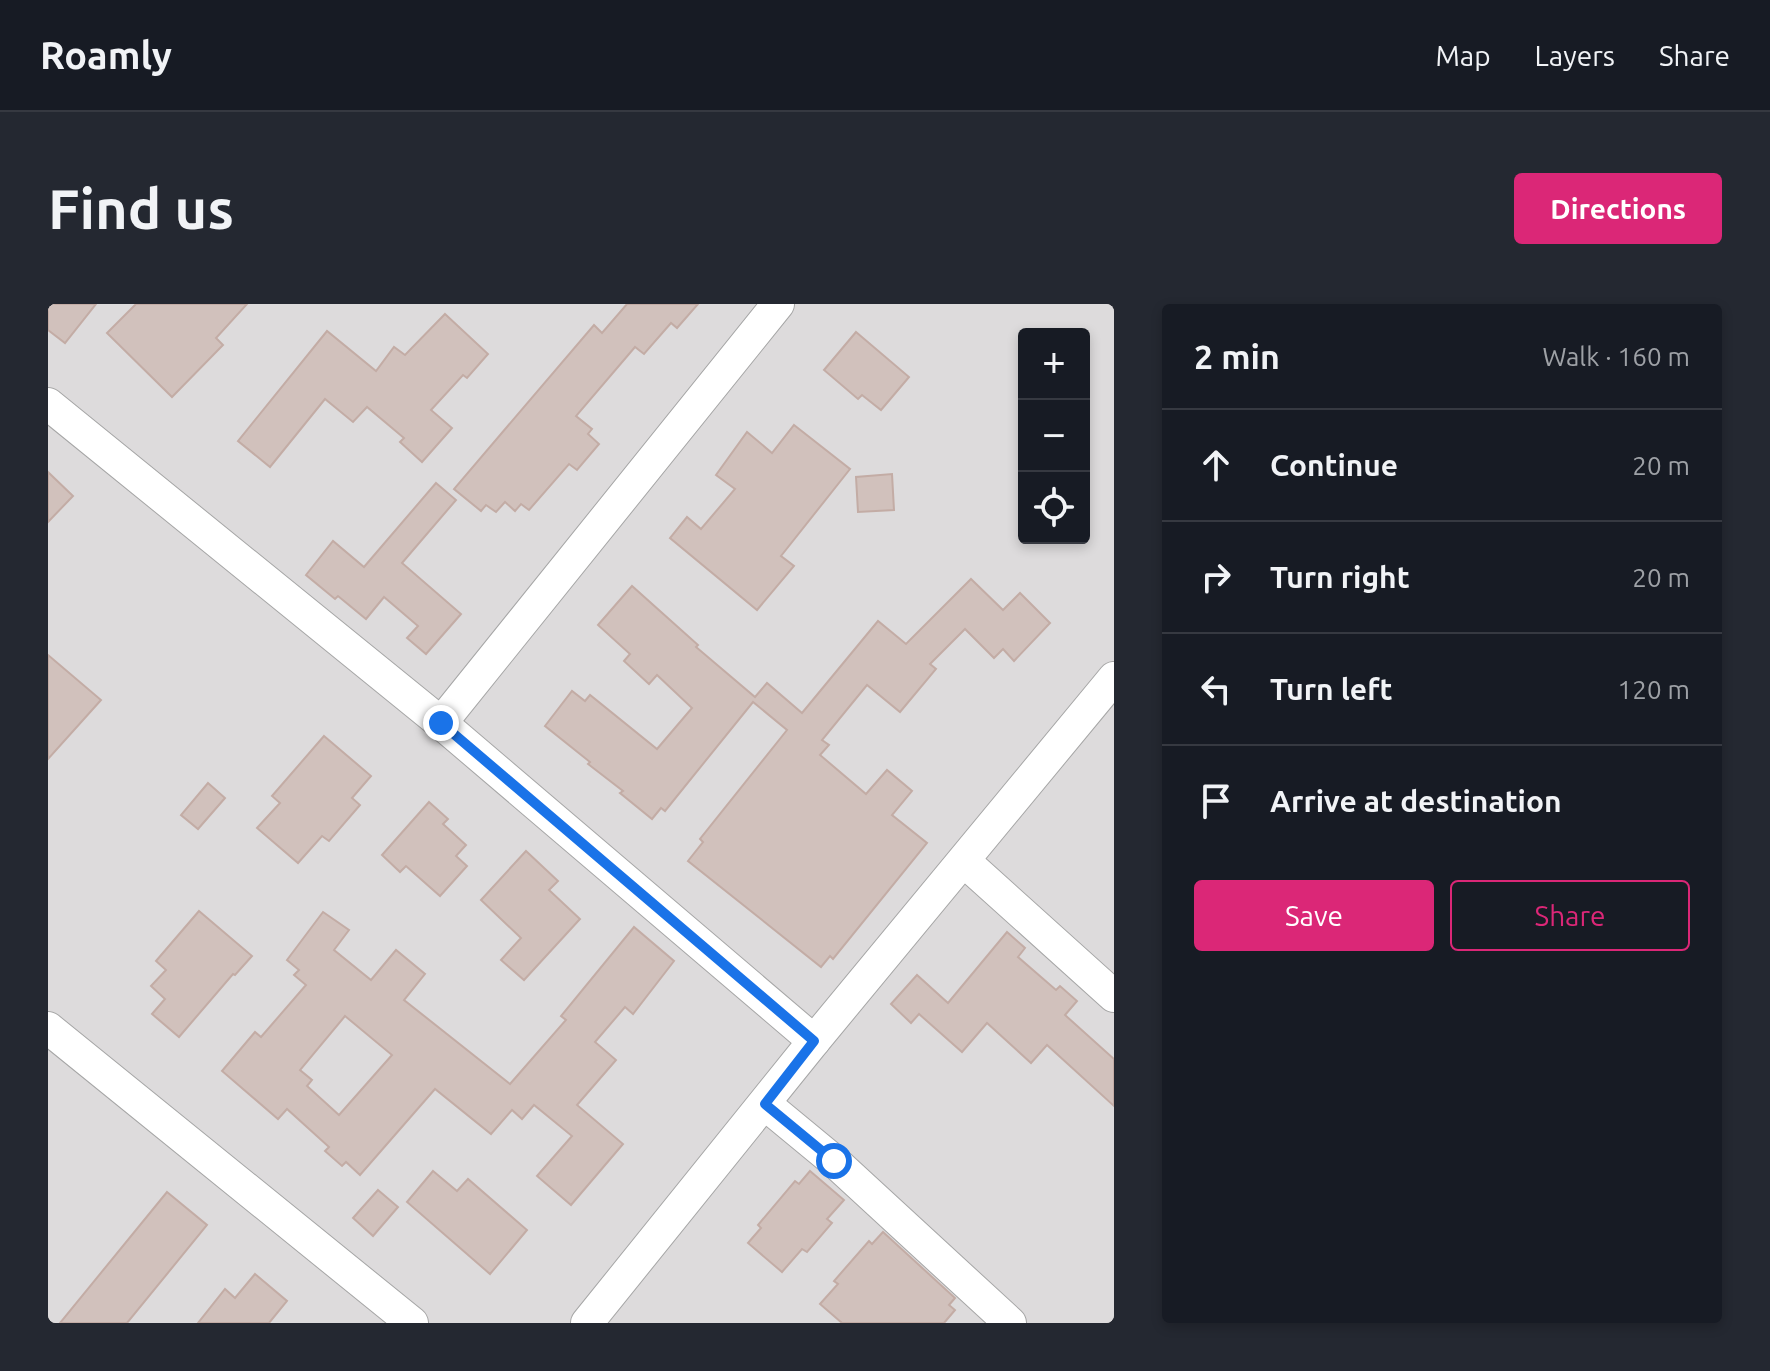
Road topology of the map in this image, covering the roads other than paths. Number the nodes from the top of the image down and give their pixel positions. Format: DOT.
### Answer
graph roads {
  1 [pos="778,304"];
  2 [pos="48,404"];
  3 [pos="1114,678"];
  4 [pos="441,723"];
  5 [pos="964,861"];
  6 [pos="1114,996"];
  7 [pos="48,1028"];
  8 [pos="814,1041"];
  9 [pos="765,1104"];
  10 [pos="412,1323"];
  11 [pos="587,1323"];
  12 [pos="1010,1323"];
  1 -- 4 [label="street"];
  2 -- 4 [label="street"];
  3 -- 5 [label="street"];
  4 -- 8 [label="street"];
  5 -- 6 [label="street"];
  5 -- 8 [label="street"];
  7 -- 10 [label="street"];
  8 -- 9 [label="street"];
  9 -- 11 [label="street"];
  9 -- 12 [label="street"];
}
